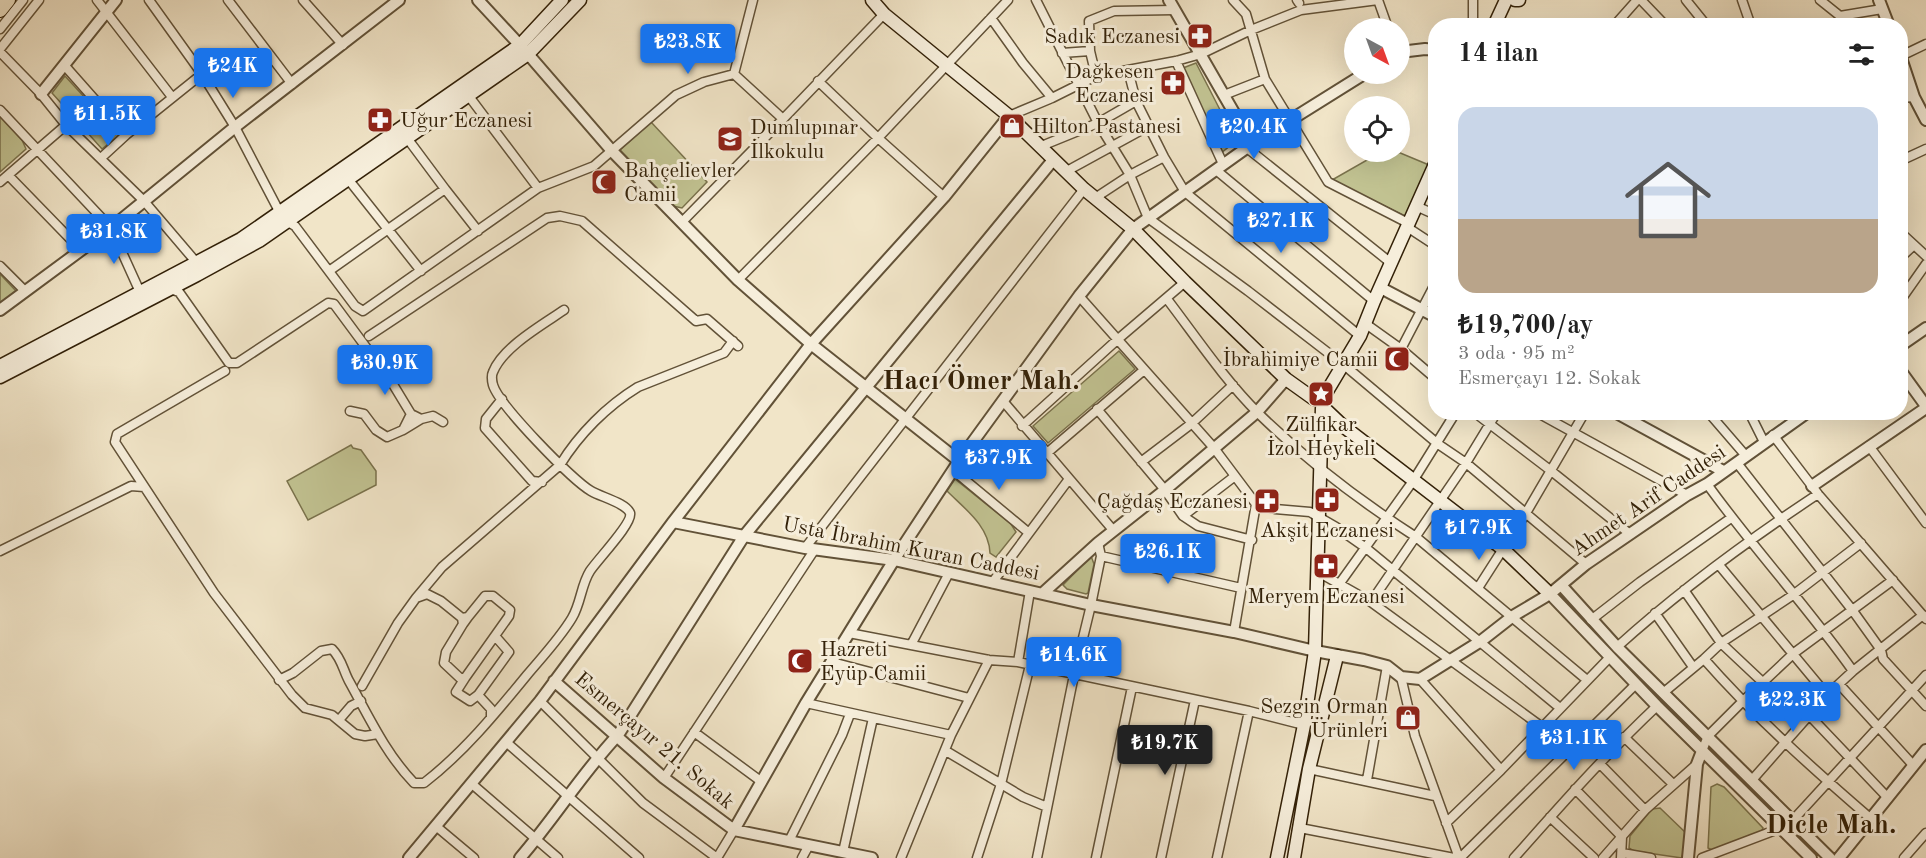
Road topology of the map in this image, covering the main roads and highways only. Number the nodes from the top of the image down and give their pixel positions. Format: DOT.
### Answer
graph roads {
  1 [pos="8,0"];
  2 [pos="561,0"];
  3 [pos="580,0"];
  4 [pos="872,0"];
  5 [pos="1506,0"];
  6 [pos="0,10"];
  7 [pos="1498,18"];
  8 [pos="524,49"];
  9 [pos="1428,180"];
  10 [pos="283,217"];
  11 [pos="0,366"];
  12 [pos="0,377"];
  13 [pos="1320,405"];
  14 [pos="1550,594"];
  15 [pos="1337,656"];
  16 [pos="1277,858"];
  17 [pos="1294,858"];
  1 -- 6 [label="highway"];
  2 -- 8 [label="main road"];
  3 -- 8 [label="main road"];
  4 -- 13 [label="main road"];
  5 -- 7 [label="main road"];
  8 -- 10 [label="main road"];
  8 -- 10 [label="main road"];
  9 -- 13 [label="main road"];
  10 -- 11 [label="main road"];
  10 -- 12 [label="main road"];
  13 -- 14 [label="main road"];
  13 -- 16 [label="main road"];
  15 -- 17 [label="main road"];
}
